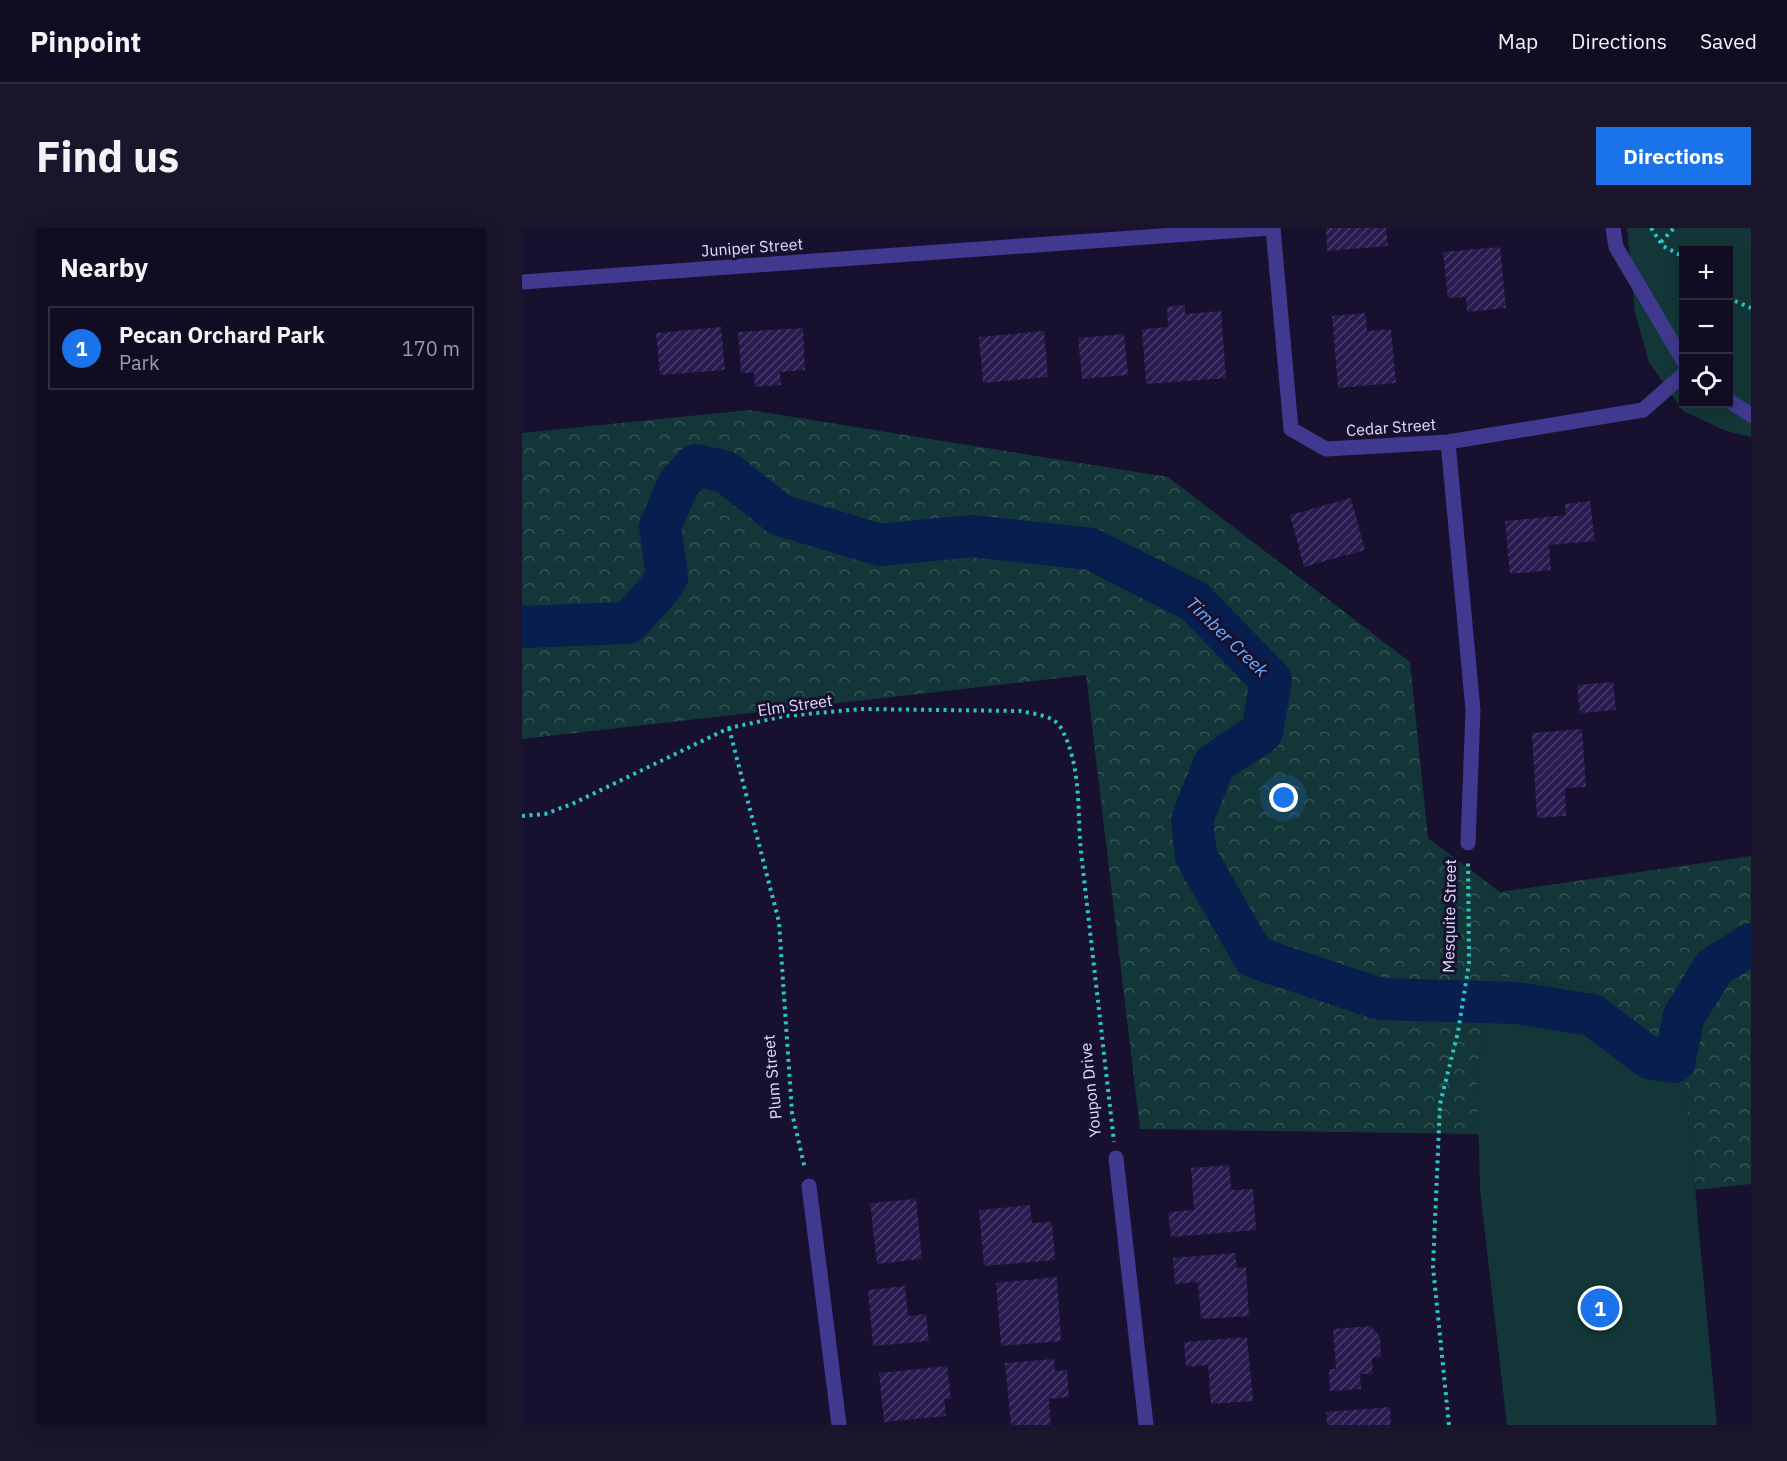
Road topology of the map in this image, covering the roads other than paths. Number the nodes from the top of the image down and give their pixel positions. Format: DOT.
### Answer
graph roads {
  1 [pos="1272,228"];
  2 [pos="1613,228"];
  3 [pos="522,282"];
  4 [pos="1679,355"];
  5 [pos="1679,378"];
  6 [pos="1733,403"];
  7 [pos="1751,415"];
  8 [pos="1448,442"];
  9 [pos="1468,843"];
  10 [pos="1116,1158"];
  11 [pos="809,1186"];
  12 [pos="839,1425"];
  13 [pos="1146,1425"];
  1 -- 3 [label="street, Juniper Street"];
  1 -- 8 [label="street, Cedar Street"];
  2 -- 4 [label="street"];
  5 -- 8 [label="street, Cedar Street"];
  6 -- 7 [label="street"];
  8 -- 9 [label="street, Mesquite Street"];
  10 -- 13 [label="street"];
  11 -- 12 [label="street"];
}
